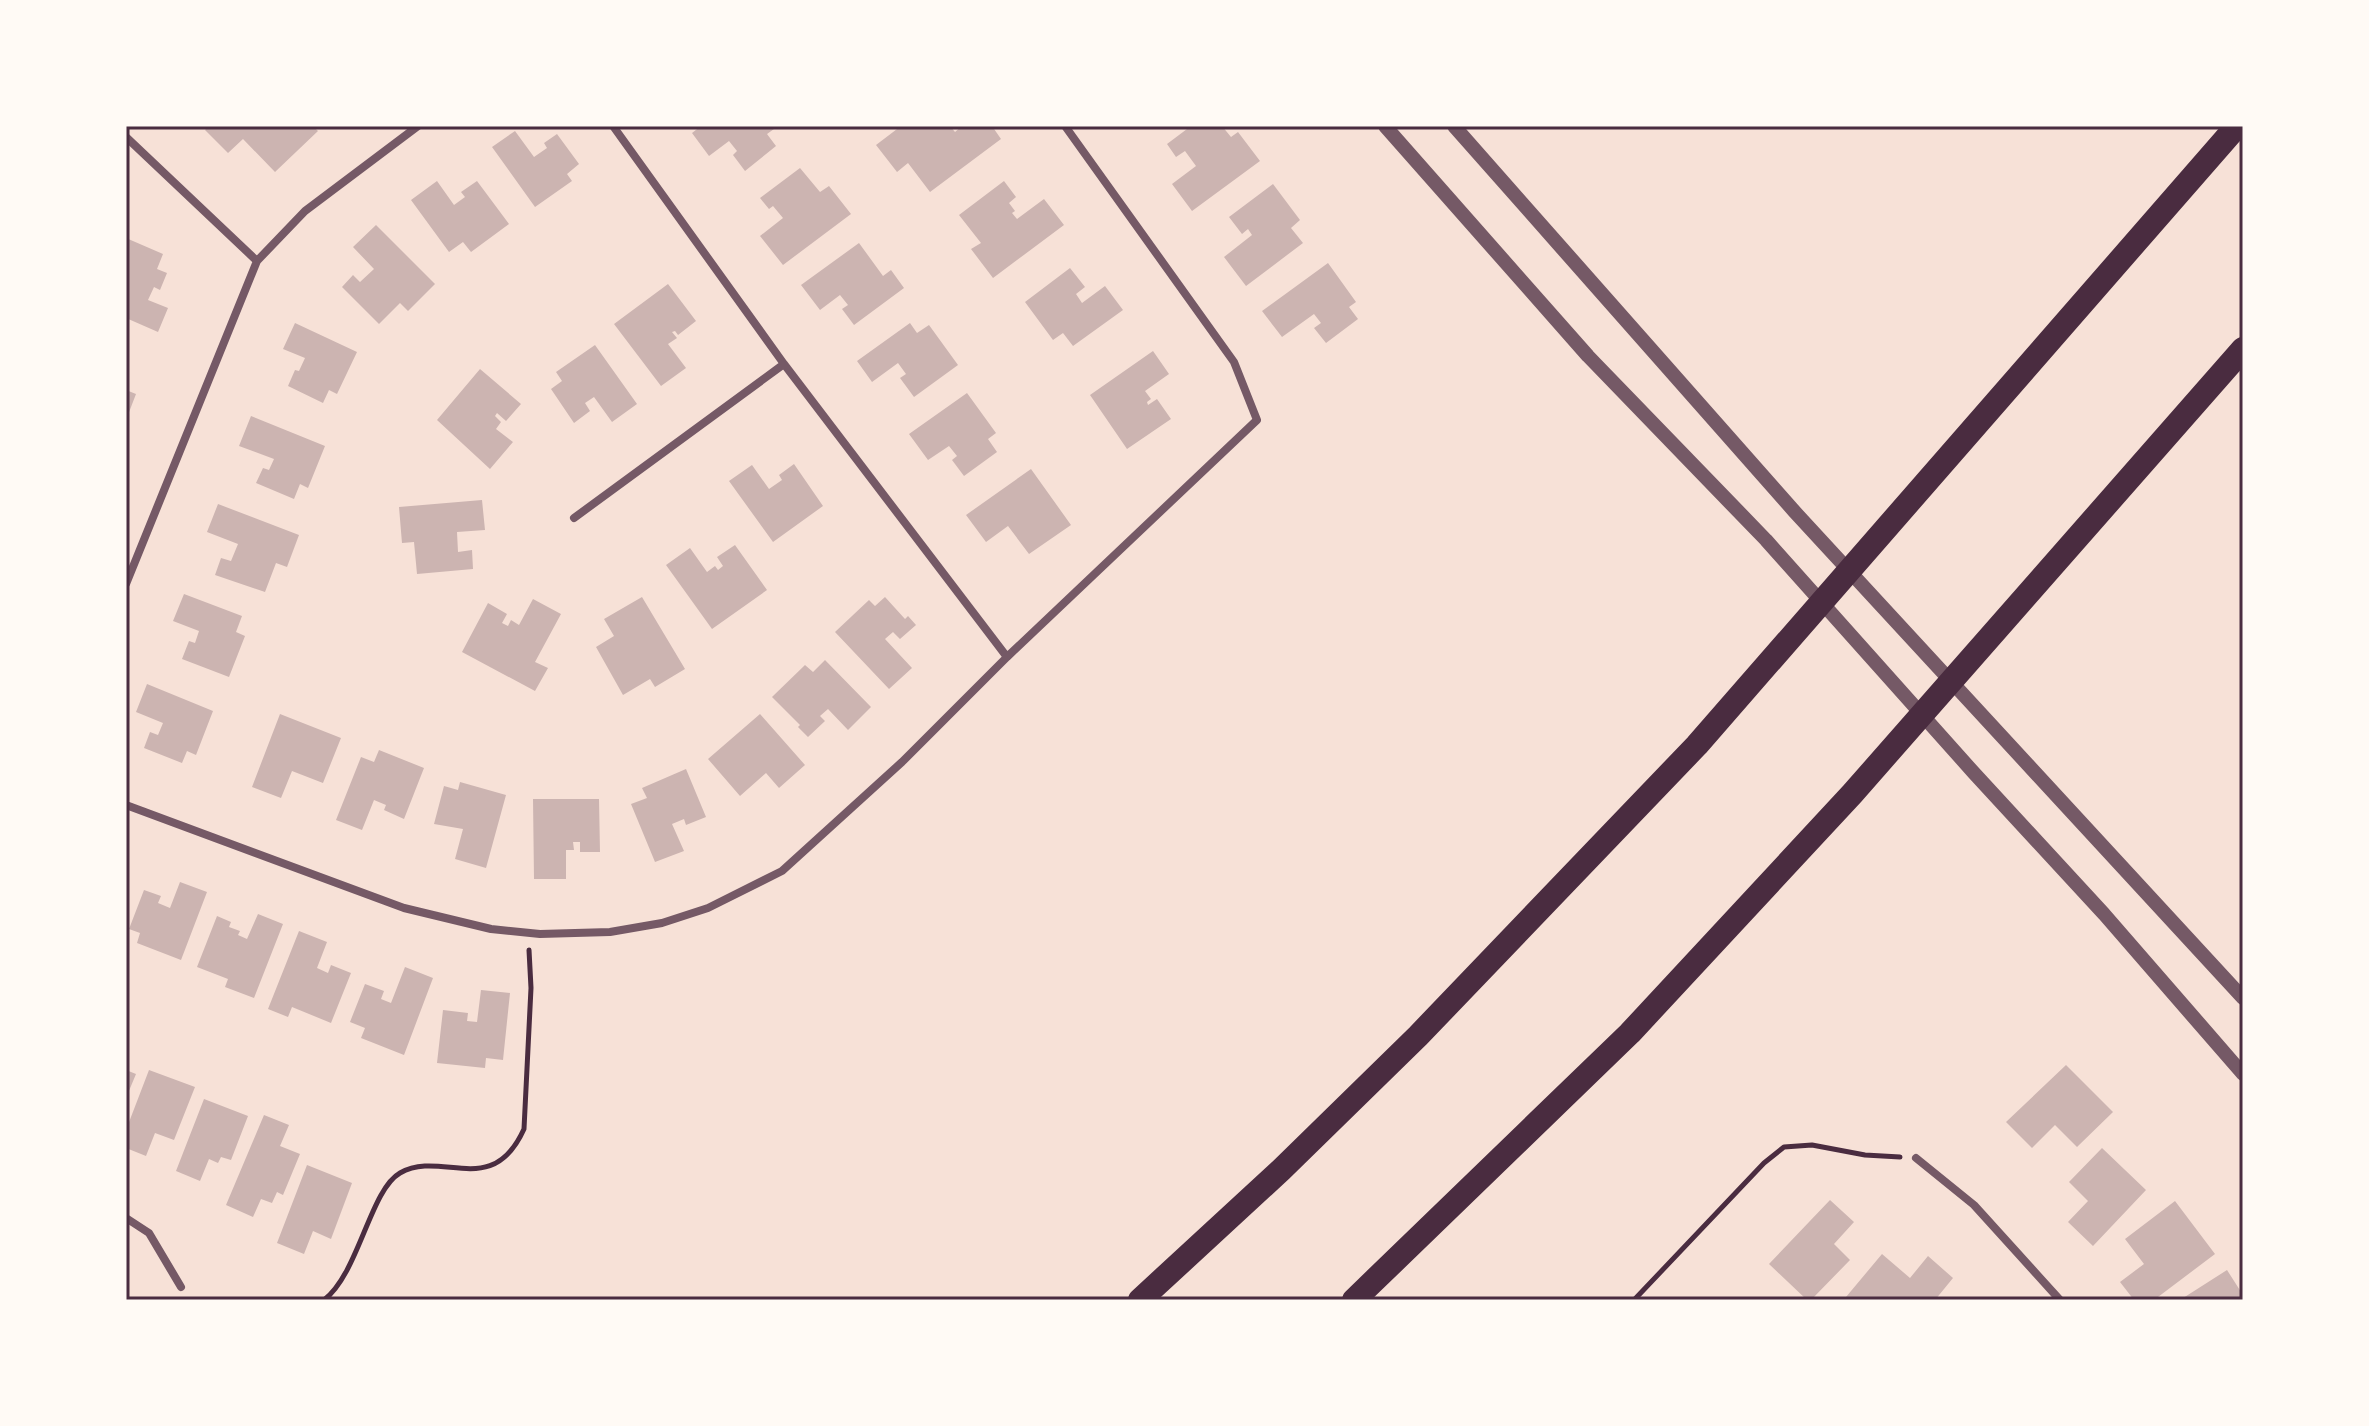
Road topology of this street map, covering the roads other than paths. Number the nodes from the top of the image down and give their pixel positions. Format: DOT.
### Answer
graph roads {
  1 [pos="418,126"];
  2 [pos="613,126"];
  3 [pos="1065,126"];
  4 [pos="1385,126"];
  5 [pos="1454,126"];
  6 [pos="2237,126"];
  7 [pos="126,137"];
  8 [pos="257,261"];
  9 [pos="2243,349"];
  10 [pos="784,364"];
  11 [pos="574,518"];
  12 [pos="126,584"];
  13 [pos="1007,657"];
  14 [pos="126,805"];
  15 [pos="2243,998"];
  16 [pos="2243,1074"];
  17 [pos="1916,1158"];
  18 [pos="126,1218"];
  19 [pos="181,1287"];
  20 [pos="1140,1300"];
  21 [pos="1354,1300"];
  22 [pos="2060,1300"];
  1 -- 8 [label="street"];
  2 -- 10 [label="street"];
  3 -- 13 [label="street"];
  4 -- 16 [label="street"];
  5 -- 15 [label="street"];
  6 -- 20 [label="highway"];
  7 -- 8 [label="street"];
  8 -- 12 [label="street"];
  9 -- 21 [label="highway"];
  10 -- 11 [label="street"];
  10 -- 13 [label="street"];
  13 -- 14 [label="street"];
  17 -- 22 [label="street"];
  18 -- 19 [label="street"];
}
